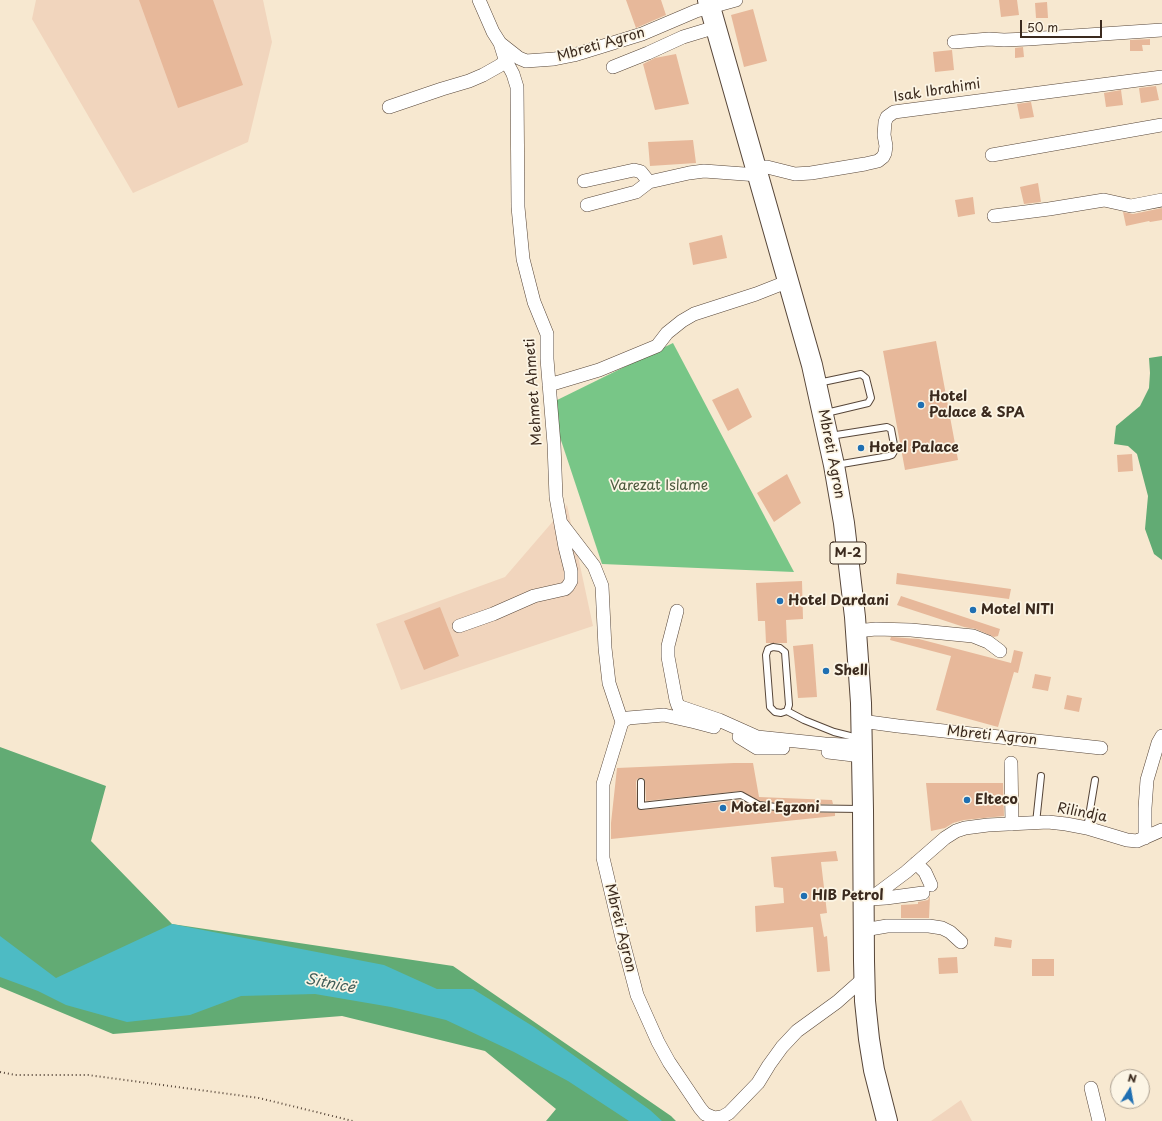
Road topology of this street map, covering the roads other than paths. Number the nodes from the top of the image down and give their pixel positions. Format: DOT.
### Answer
graph roads {
  1 [pos="479,0"];
  2 [pos="736,0"];
  3 [pos="707,4"];
  4 [pos="716,27"];
  5 [pos="1162,30"];
  6 [pos="954,42"];
  7 [pos="500,43"];
  8 [pos="505,59"];
  9 [pos="613,67"];
  10 [pos="1162,77"];
  11 [pos="389,107"];
  12 [pos="1162,125"];
  13 [pos="992,155"];
  14 [pos="757,172"];
  15 [pos="584,181"];
  16 [pos="649,182"];
  17 [pos="1162,200"];
  18 [pos="587,205"];
  19 [pos="994,216"];
  20 [pos="789,281"];
  21 [pos="816,383"];
  22 [pos="549,385"];
  23 [pos="823,414"];
  24 [pos="828,437"];
  25 [pos="834,465"];
  26 [pos="561,523"];
  27 [pos="677,611"];
  28 [pos="459,626"];
  29 [pos="856,631"];
  30 [pos="1000,651"];
  31 [pos="787,711"];
  32 [pos="622,722"];
  33 [pos="1162,736"];
  34 [pos="862,740"];
  35 [pos="1101,748"];
  36 [pos="1011,763"];
  37 [pos="1041,776"];
  38 [pos="1095,780"];
  39 [pos="641,782"];
  40 [pos="863,810"];
  41 [pos="1036,823"];
  42 [pos="1012,824"];
  43 [pos="1087,828"];
  44 [pos="1162,830"];
  45 [pos="1145,838"];
  46 [pos="916,863"];
  47 [pos="867,901"];
  48 [pos="864,930"];
  49 [pos="960,942"];
  50 [pos="864,978"];
  51 [pos="1091,1088"];
  52 [pos="887,1121"];
  53 [pos="1099,1121"];
  1 -- 7 [label="street, Mehmet Ahmeti"];
  2 -- 3 [label="street, Mbreti Agron"];
  3 -- 4 [label="main road, Mbreti Agron / M-2"];
  3 -- 7 [label="street, Mbreti Agron"];
  4 -- 9 [label="street, Mbreti Agron"];
  4 -- 14 [label="main road, Mbreti Agron / M-2"];
  5 -- 6 [label="street"];
  7 -- 8 [label="street, Mehmet Ahmeti"];
  8 -- 11 [label="street"];
  8 -- 22 [label="street, Mehmet Ahmeti"];
  10 -- 14 [label="street, Isak Ibrahimi"];
  12 -- 13 [label="street"];
  14 -- 16 [label="street"];
  14 -- 20 [label="main road, Mbreti Agron / M-2"];
  15 -- 16 [label="street"];
  16 -- 18 [label="street"];
  17 -- 19 [label="street"];
  20 -- 21 [label="main road, Mbreti Agron / M-2"];
  20 -- 22 [label="street"];
  21 -- 23 [label="main road, Mbreti Agron / M-2"];
  21 -- 23 [label="lane"];
  22 -- 26 [label="street, Mehmet Ahmeti"];
  23 -- 24 [label="main road, Mbreti Agron / M-2"];
  24 -- 25 [label="main road, Mbreti Agron / M-2"];
  24 -- 25 [label="lane"];
  25 -- 29 [label="main road, Mbreti Agron / M-2"];
  26 -- 28 [label="street, Mehmet Ahmeti"];
  26 -- 32 [label="street"];
  27 -- 34 [label="street"];
  29 -- 30 [label="street"];
  29 -- 34 [label="main road, Mbreti Agron / M-2"];
  31 -- 31 [label="lane"];
  31 -- 34 [label="lane"];
  32 -- 34 [label="street"];
  32 -- 50 [label="street, Mbreti Agron"];
  33 -- 45 [label="street"];
  34 -- 35 [label="street, Mbreti Agron"];
  34 -- 40 [label="main road, Mbreti Agron / M-2"];
  36 -- 42 [label="street"];
  37 -- 41 [label="lane"];
  38 -- 43 [label="lane"];
  39 -- 40 [label="lane"];
  40 -- 47 [label="main road, Mbreti Agron / M-2"];
  41 -- 42 [label="street, Rilindja"];
  41 -- 43 [label="street, Rilindja"];
  42 -- 46 [label="street, Rilindja"];
  43 -- 45 [label="street, Rilindja"];
  44 -- 45 [label="street, Rilindja"];
  46 -- 47 [label="street, Rilindja"];
  46 -- 47 [label="street"];
  47 -- 48 [label="main road, Mbreti Agron / M-2"];
  48 -- 49 [label="street"];
  48 -- 50 [label="main road, Mbreti Agron / M-2"];
  50 -- 52 [label="main road, Mbreti Agron / M-2"];
  51 -- 53 [label="street"];
}
